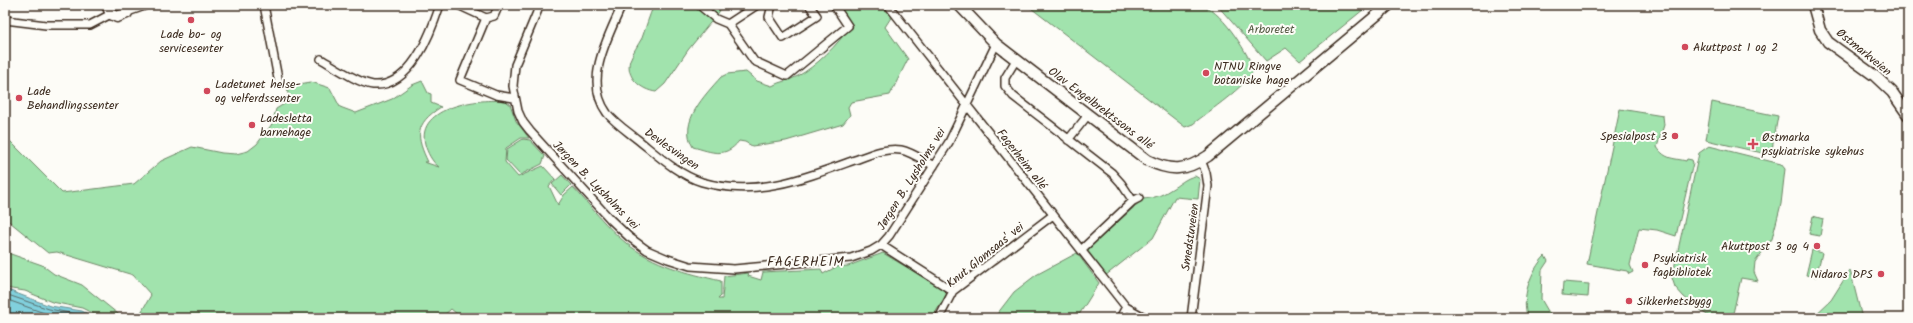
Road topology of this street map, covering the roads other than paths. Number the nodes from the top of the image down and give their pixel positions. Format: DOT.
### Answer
graph roads {
  1 [pos="143,5"];
  2 [pos="264,5"];
  3 [pos="440,5"];
  4 [pos="458,5"];
  5 [pos="499,5"];
  6 [pos="540,5"];
  7 [pos="622,5"];
  8 [pos="699,5"];
  9 [pos="756,5"];
  10 [pos="772,5"];
  11 [pos="809,5"];
  12 [pos="834,5"];
  13 [pos="888,5"];
  14 [pos="959,5"];
  15 [pos="1388,5"];
  16 [pos="1813,5"];
  17 [pos="130,8"];
  18 [pos="109,9"];
  19 [pos="486,18"];
  20 [pos="5,20"];
  21 [pos="728,24"];
  22 [pos="996,44"];
  23 [pos="321,59"];
  24 [pos="1016,60"];
  25 [pos="279,84"];
  26 [pos="514,98"];
  27 [pos="966,106"];
  28 [pos="1088,115"];
  29 [pos="1908,115"];
  30 [pos="1068,140"];
  31 [pos="1201,160"];
  32 [pos="934,166"];
  33 [pos="1053,215"];
  34 [pos="881,245"];
  35 [pos="1081,250"];
  36 [pos="953,291"];
  37 [pos="1126,308"];
  38 [pos="939,318"];
  39 [pos="1120,318"];
  40 [pos="1146,318"];
  41 [pos="1191,318"];
  1 -- 17 [label="street"];
  2 -- 25 [label="street"];
  3 -- 23 [label="street"];
  4 -- 19 [label="street"];
  5 -- 19 [label="street"];
  6 -- 26 [label="street, Jørgen B. Lysholms vei"];
  7 -- 32 [label="street, Devlesvingen"];
  8 -- 21 [label="street"];
  9 -- 21 [label="street"];
  10 -- 11 [label="street"];
  12 -- 21 [label="street"];
  13 -- 27 [label="street, Fagerheim allé"];
  14 -- 22 [label="street, Olav Engelbrektssons allé"];
  15 -- 31 [label="street, Olav Engelbrektssons allé"];
  16 -- 29 [label="street, Østmarkveien"];
  17 -- 18 [label="street"];
  18 -- 20 [label="street"];
  19 -- 26 [label="street"];
  22 -- 24 [label="street, Olav Engelbrektssons allé"];
  22 -- 27 [label="street, Jørgen B. Lysholms vei"];
  24 -- 28 [label="street, Olav Engelbrektssons allé"];
  24 -- 30 [label="street"];
  26 -- 34 [label="street, Jørgen B. Lysholms vei"];
  27 -- 32 [label="street, Jørgen B. Lysholms vei"];
  27 -- 33 [label="street, Fagerheim allé"];
  28 -- 30 [label="street"];
  28 -- 31 [label="street, Olav Engelbrektssons allé"];
  30 -- 35 [label="street"];
  31 -- 41 [label="street, Smedstuveien"];
  32 -- 34 [label="street, Jørgen B. Lysholms vei"];
  33 -- 35 [label="street, Fagerheim allé"];
  33 -- 36 [label="street, Knut Glomsaas' vei"];
  34 -- 36 [label="street"];
  35 -- 37 [label="street, Fagerheim allé"];
  36 -- 38 [label="street, Knut Glomsaas' vei"];
  37 -- 39 [label="street"];
  37 -- 40 [label="street, Fagerheim allé"];
}
